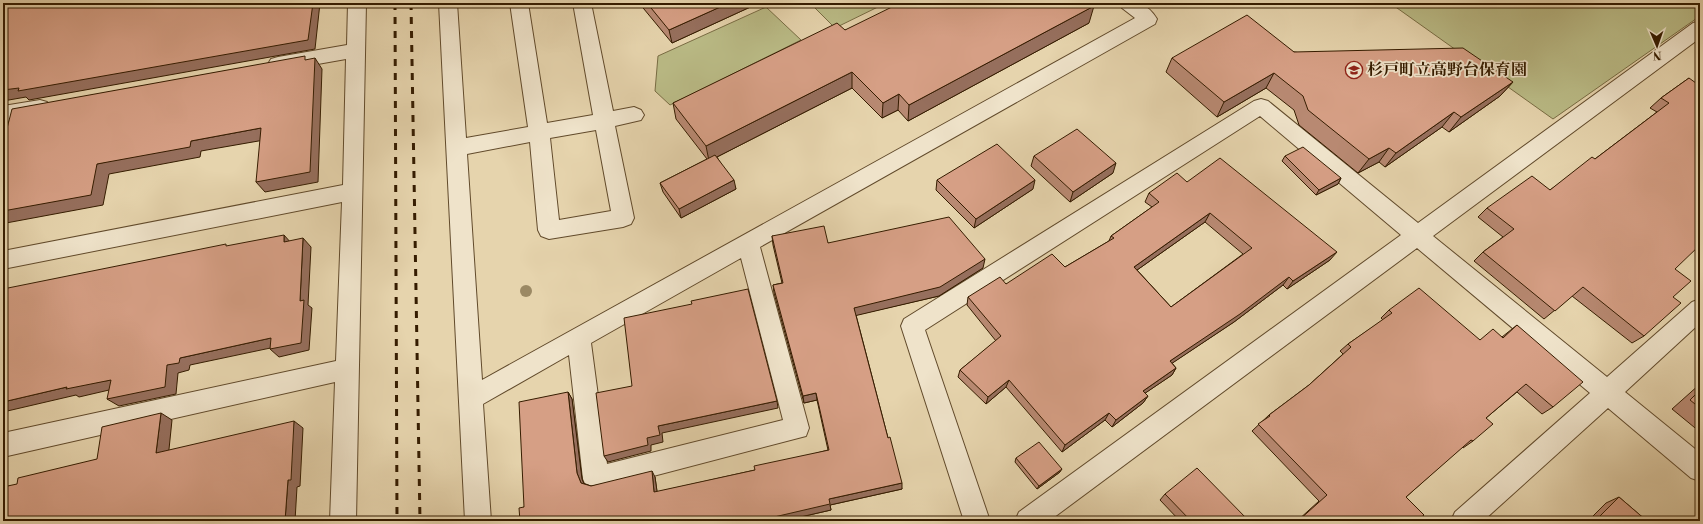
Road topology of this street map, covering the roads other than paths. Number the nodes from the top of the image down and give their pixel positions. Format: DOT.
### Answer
graph roads {
  1 [pos="357,3"];
  2 [pos="448,3"];
  3 [pos="518,3"];
  4 [pos="582,3"];
  5 [pos="1128,3"];
  6 [pos="1700,28"];
  7 [pos="356,50"];
  8 [pos="262,67"];
  9 [pos="58,104"];
  10 [pos="3,114"];
  11 [pos="634,115"];
  12 [pos="605,120"];
  13 [pos="539,133"];
  14 [pos="457,148"];
  15 [pos="353,191"];
  16 [pos="1417,235"];
  17 [pos="748,243"];
  18 [pos="3,260"];
  19 [pos="1700,309"];
  20 [pos="579,338"];
  21 [pos="347,369"];
  22 [pos="1607,392"];
  23 [pos="471,398"];
  24 [pos="3,445"];
  25 [pos="1700,469"];
  26 [pos="343,521"];
  27 [pos="478,521"];
  28 [pos="977,521"];
  29 [pos="1028,521"];
  30 [pos="1464,521"];
  1 -- 7 [label="street"];
  2 -- 14 [label="street"];
  3 -- 13 [label="street"];
  4 -- 12 [label="street"];
  5 -- 17 [label="street"];
  6 -- 16 [label="street"];
  7 -- 8 [label="street"];
  7 -- 15 [label="street"];
  9 -- 10 [label="street"];
  11 -- 12 [label="street"];
  12 -- 13 [label="street"];
  12 -- 13 [label="street"];
  13 -- 14 [label="street"];
  14 -- 23 [label="street"];
  15 -- 18 [label="street"];
  15 -- 21 [label="street"];
  16 -- 22 [label="street"];
  16 -- 28 [label="street"];
  16 -- 29 [label="street"];
  17 -- 20 [label="street"];
  17 -- 20 [label="street"];
  19 -- 22 [label="street"];
  20 -- 23 [label="street"];
  21 -- 24 [label="street"];
  21 -- 26 [label="street"];
  22 -- 25 [label="street"];
  22 -- 30 [label="street"];
  23 -- 27 [label="street"];
}
